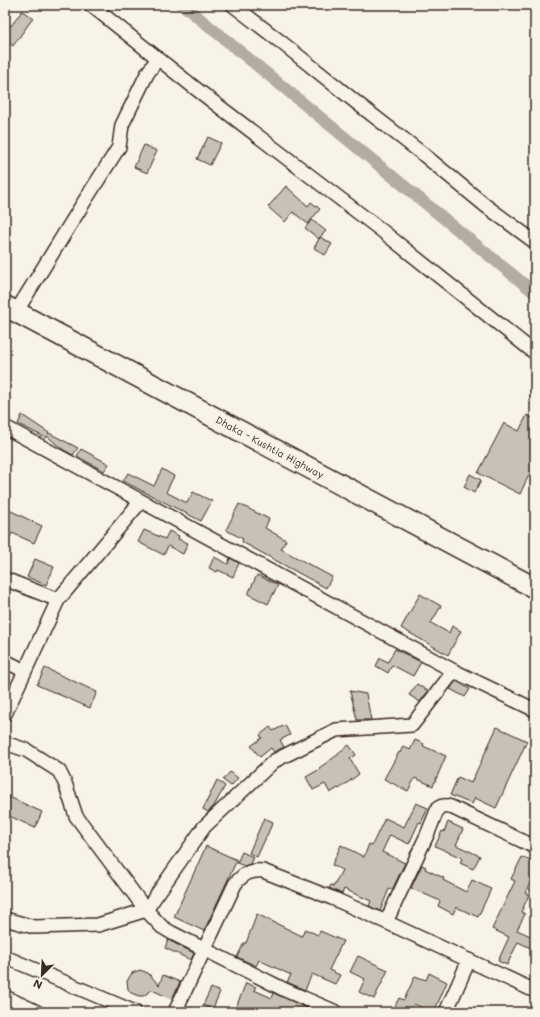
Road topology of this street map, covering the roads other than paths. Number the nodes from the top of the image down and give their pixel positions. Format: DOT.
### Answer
graph roads {
  1 [pos="91,5"];
  2 [pos="233,5"];
  3 [pos="158,58"];
  4 [pos="535,242"];
  5 [pos="11,309"];
  6 [pos="535,352"];
  7 [pos="5,427"];
  8 [pos="141,501"];
  9 [pos="5,579"];
  10 [pos="535,588"];
  11 [pos="58,600"];
  12 [pos="5,661"];
  13 [pos="25,671"];
  14 [pos="454,671"];
  15 [pos="535,710"];
  16 [pos="5,714"];
  17 [pos="5,743"];
  18 [pos="535,848"];
  19 [pos="146,910"];
  20 [pos="5,919"];
  21 [pos="386,922"];
  22 [pos="203,949"];
  23 [pos="5,957"];
  24 [pos="469,960"];
  25 [pos="535,991"];
  26 [pos="5,997"];
  27 [pos="37,1012"];
  28 [pos="135,1012"];
  29 [pos="176,1012"];
  30 [pos="336,1012"];
  31 [pos="446,1012"];
  1 -- 3 [label="street"];
  2 -- 4 [label="street"];
  3 -- 5 [label="street"];
  3 -- 6 [label="street"];
  5 -- 10 [label="main road, Dhaka - Kushtia Highway"];
  7 -- 8 [label="street"];
  8 -- 11 [label="street"];
  8 -- 14 [label="street"];
  9 -- 11 [label="street"];
  11 -- 13 [label="street"];
  12 -- 13 [label="street"];
  13 -- 16 [label="street"];
  14 -- 15 [label="street"];
  14 -- 19 [label="street"];
  17 -- 19 [label="street"];
  18 -- 21 [label="street"];
  19 -- 20 [label="street"];
  19 -- 22 [label="street"];
  21 -- 22 [label="street"];
  21 -- 24 [label="street"];
  22 -- 29 [label="street"];
  22 -- 30 [label="street"];
  23 -- 28 [label="street"];
  24 -- 25 [label="street"];
  24 -- 31 [label="street"];
  26 -- 27 [label="street"];
}
